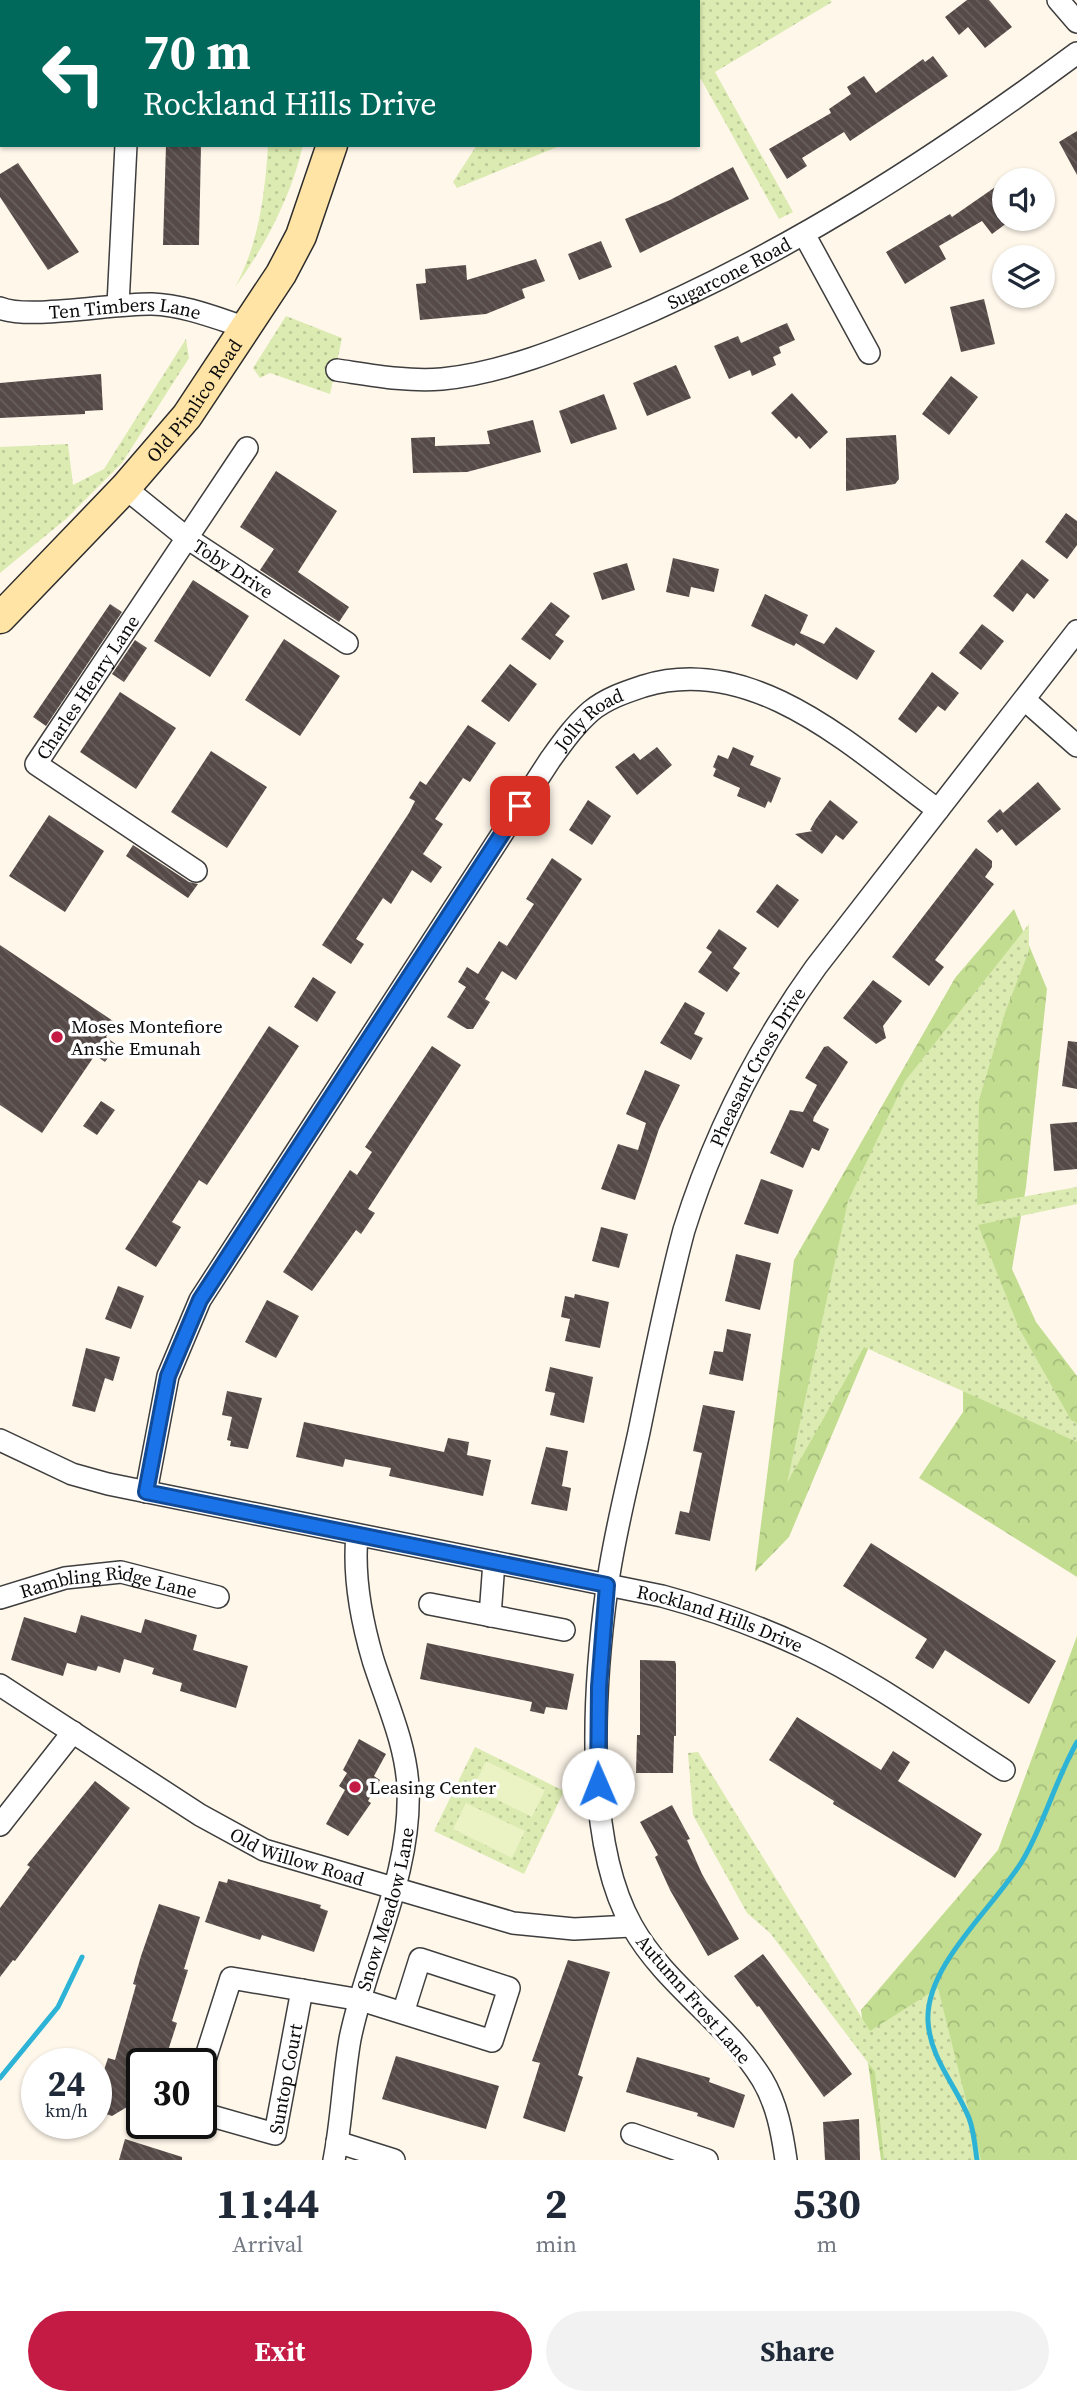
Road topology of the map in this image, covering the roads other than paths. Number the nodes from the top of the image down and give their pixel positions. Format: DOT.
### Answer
graph roads {
  1 [pos="1058,0"];
  2 [pos="1077,22"];
  3 [pos="1077,53"];
  4 [pos="127,147"];
  5 [pos="331,147"];
  6 [pos="804,234"];
  7 [pos="118,305"];
  8 [pos="0,308"];
  9 [pos="247,328"];
  10 [pos="869,353"];
  11 [pos="337,370"];
  12 [pos="247,448"];
  13 [pos="125,488"];
  14 [pos="187,538"];
  15 [pos="0,618"];
  16 [pos="1077,631"];
  17 [pos="347,643"];
  18 [pos="1024,699"];
  19 [pos="1077,746"];
  20 [pos="938,810"];
  21 [pos="197,871"];
  22 [pos="0,1440"];
  23 [pos="146,1492"];
  24 [pos="357,1535"];
  25 [pos="494,1562"];
  26 [pos="607,1585"];
  27 [pos="218,1597"];
  28 [pos="0,1598"];
  29 [pos="430,1604"];
  30 [pos="490,1616"];
  31 [pos="564,1630"];
  32 [pos="0,1685"];
  33 [pos="73,1732"];
  34 [pos="1004,1770"];
  35 [pos="0,1825"];
  36 [pos="394,1887"];
  37 [pos="631,1926"];
  38 [pos="302,1990"];
  39 [pos="361,2000"];
  40 [pos="403,2013"];
  41 [pos="209,2048"];
  42 [pos="217,2118"];
  43 [pos="632,2134"];
  44 [pos="336,2151"];
  45 [pos="394,2160"];
  46 [pos="707,2160"];
  47 [pos="786,2160"];
  1 -- 2 [label="street"];
  3 -- 6 [label="street, Sugarcone Road"];
  4 -- 7 [label="street"];
  5 -- 9 [label="street, Old Pimlico Road"];
  6 -- 10 [label="street"];
  6 -- 11 [label="street, Sugarcone Road"];
  7 -- 8 [label="street, Ten Timbers Lane"];
  7 -- 9 [label="street, Ten Timbers Lane"];
  9 -- 13 [label="street, Old Pimlico Road"];
  12 -- 14 [label="street, Charles Henry Lane"];
  13 -- 14 [label="street, Toby Drive"];
  13 -- 15 [label="street, Old Pimlico Road"];
  14 -- 17 [label="street, Toby Drive"];
  14 -- 21 [label="street, Charles Henry Lane"];
  16 -- 18 [label="street, Pheasant Cross Drive"];
  18 -- 19 [label="street"];
  18 -- 20 [label="street, Pheasant Cross Drive"];
  20 -- 23 [label="street, Jolly Road"];
  20 -- 26 [label="street, Pheasant Cross Drive"];
  22 -- 23 [label="street, Rockland Hills Drive"];
  23 -- 24 [label="street, Rockland Hills Drive"];
  24 -- 25 [label="street, Rockland Hills Drive"];
  24 -- 36 [label="street, Snow Meadow Lane"];
  25 -- 26 [label="street, Rockland Hills Drive"];
  25 -- 30 [label="street"];
  26 -- 34 [label="street, Rockland Hills Drive"];
  26 -- 37 [label="street, Autumn Frost Lane"];
  27 -- 28 [label="street, Rambling Ridge Lane"];
  29 -- 30 [label="street"];
  30 -- 31 [label="street"];
  32 -- 33 [label="street, Old Willow Road"];
  33 -- 35 [label="street"];
  33 -- 36 [label="street, Old Willow Road"];
  36 -- 37 [label="street, Old Willow Road"];
  36 -- 39 [label="street, Snow Meadow Lane"];
  37 -- 47 [label="street, Autumn Frost Lane"];
  38 -- 39 [label="street, Suntop Court"];
  38 -- 41 [label="street, Suntop Court"];
  38 -- 42 [label="street, Suntop Court"];
  39 -- 40 [label="street, Suntop Court"];
  39 -- 44 [label="street, Snow Meadow Lane"];
  40 -- 40 [label="street, Suntop Court"];
  43 -- 46 [label="street"];
  44 -- 45 [label="street"];
}
